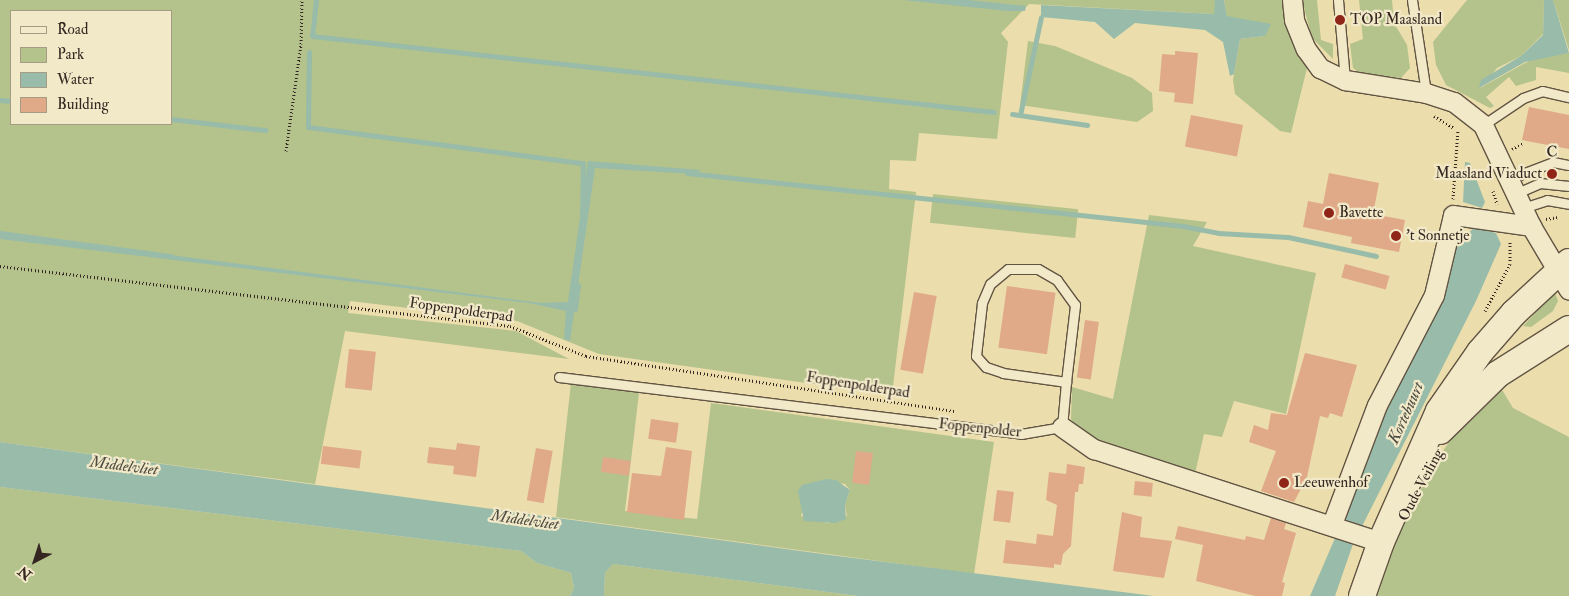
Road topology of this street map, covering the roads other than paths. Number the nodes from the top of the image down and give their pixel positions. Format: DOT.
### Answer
graph roads {
  1 [pos="1292,0"];
  2 [pos="1338,0"];
  3 [pos="1412,0"];
  4 [pos="1345,80"];
  5 [pos="1426,93"];
  6 [pos="1569,97"];
  7 [pos="1483,125"];
  8 [pos="1569,166"];
  9 [pos="1569,186"];
  10 [pos="1516,194"];
  11 [pos="1569,204"];
  12 [pos="1531,226"];
  13 [pos="1565,274"];
  14 [pos="1569,329"];
  15 [pos="559,377"];
  16 [pos="1066,382"];
  17 [pos="1062,427"];
  18 [pos="1427,444"];
  19 [pos="1334,525"];
  20 [pos="1371,539"];
  21 [pos="1362,596"];
  1 -- 4 [label="street"];
  2 -- 4 [label="lane"];
  3 -- 5 [label="lane"];
  4 -- 5 [label="street"];
  5 -- 7 [label="street"];
  6 -- 7 [label="lane"];
  7 -- 10 [label="street"];
  8 -- 10 [label="lane, C"];
  9 -- 10 [label="lane"];
  10 -- 11 [label="lane"];
  10 -- 12 [label="street"];
  12 -- 13 [label="street"];
  12 -- 19 [label="street"];
  13 -- 18 [label="main road, Oude Veiling"];
  14 -- 18 [label="main road, Oude Veiling"];
  15 -- 17 [label="lane, Foppenpolder"];
  16 -- 16 [label="lane"];
  16 -- 17 [label="lane"];
  17 -- 19 [label="street"];
  18 -- 20 [label="main road, Oude Veiling"];
  19 -- 20 [label="street"];
  20 -- 21 [label="main road, Oude Veiling"];
}
